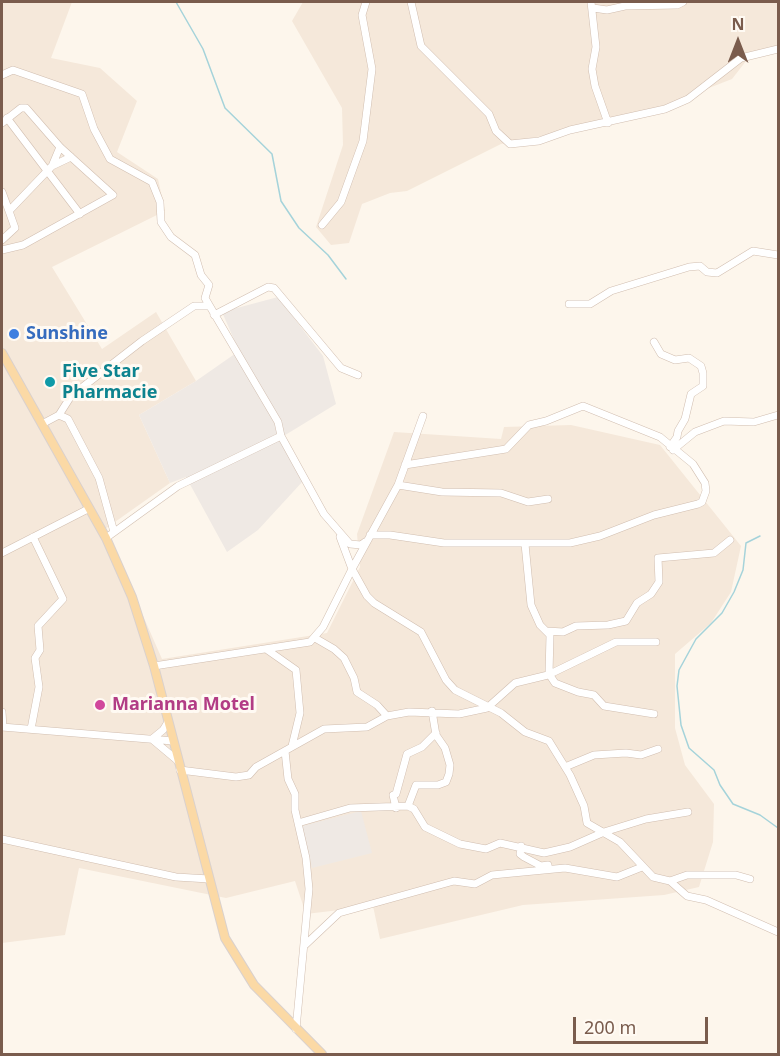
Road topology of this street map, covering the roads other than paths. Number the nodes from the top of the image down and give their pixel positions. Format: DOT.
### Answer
graph roads {
  1 [pos="366,2"];
  2 [pos="411,2"];
  3 [pos="683,2"];
  4 [pos="592,5"];
  5 [pos="778,49"];
  6 [pos="2,75"];
  7 [pos="4,121"];
  8 [pos="608,123"];
  9 [pos="60,147"];
  10 [pos="71,157"];
  11 [pos="50,168"];
  12 [pos="2,192"];
  13 [pos="9,211"];
  14 [pos="80,214"];
  15 [pos="322,225"];
  16 [pos="2,240"];
  17 [pos="2,250"];
  18 [pos="778,255"];
  19 [pos="569,304"];
  20 [pos="210,306"];
  21 [pos="214,315"];
  22 [pos="654,342"];
  23 [pos="2,353"];
  24 [pos="358,375"];
  25 [pos="59,415"];
  26 [pos="778,415"];
  27 [pos="423,416"];
  28 [pos="42,424"];
  29 [pos="281,436"];
  30 [pos="671,448"];
  31 [pos="405,465"];
  32 [pos="398,485"];
  33 [pos="548,499"];
  34 [pos="88,509"];
  35 [pos="336,530"];
  36 [pos="114,532"];
  37 [pos="33,537"];
  38 [pos="106,537"];
  39 [pos="369,537"];
  40 [pos="730,540"];
  41 [pos="525,544"];
  42 [pos="2,553"];
  43 [pos="352,569"];
  44 [pos="547,631"];
  45 [pos="315,638"];
  46 [pos="656,642"];
  47 [pos="266,649"];
  48 [pos="154,666"];
  49 [pos="549,674"];
  50 [pos="488,708"];
  51 [pos="432,711"];
  52 [pos="2,712"];
  53 [pos="654,714"];
  54 [pos="387,716"];
  55 [pos="168,722"];
  56 [pos="2,727"];
  57 [pos="31,729"];
  58 [pos="436,733"];
  59 [pos="152,739"];
  60 [pos="173,741"];
  61 [pos="291,746"];
  62 [pos="658,749"];
  63 [pos="285,751"];
  64 [pos="179,766"];
  65 [pos="565,767"];
  66 [pos="408,806"];
  67 [pos="396,808"];
  68 [pos="688,813"];
  69 [pos="298,823"];
  70 [pos="604,832"];
  71 [pos="2,839"];
  72 [pos="521,846"];
  73 [pos="642,867"];
  74 [pos="565,868"];
  75 [pos="209,879"];
  76 [pos="750,879"];
  77 [pos="670,881"];
  78 [pos="778,932"];
  79 [pos="305,945"];
  80 [pos="296,1030"];
  81 [pos="322,1054"];
  1 -- 15 [label="street"];
  2 -- 8 [label="street"];
  3 -- 4 [label="street"];
  4 -- 8 [label="street"];
  5 -- 8 [label="street"];
  6 -- 20 [label="street"];
  7 -- 9 [label="street"];
  7 -- 11 [label="street"];
  9 -- 10 [label="street"];
  9 -- 11 [label="street"];
  10 -- 11 [label="street"];
  10 -- 14 [label="street"];
  11 -- 13 [label="street"];
  11 -- 14 [label="street"];
  12 -- 13 [label="street"];
  13 -- 16 [label="street"];
  14 -- 17 [label="street"];
  18 -- 19 [label="street"];
  20 -- 21 [label="street"];
  20 -- 25 [label="street"];
  21 -- 24 [label="street"];
  21 -- 29 [label="street"];
  22 -- 30 [label="street"];
  23 -- 28 [label="main road"];
  25 -- 28 [label="street"];
  25 -- 36 [label="street"];
  26 -- 30 [label="street"];
  27 -- 31 [label="street"];
  28 -- 34 [label="main road"];
  29 -- 35 [label="street"];
  29 -- 36 [label="street"];
  30 -- 31 [label="street"];
  30 -- 41 [label="street"];
  31 -- 32 [label="street"];
  32 -- 33 [label="street"];
  32 -- 39 [label="street"];
  34 -- 37 [label="street"];
  34 -- 38 [label="main road"];
  35 -- 39 [label="street"];
  35 -- 43 [label="street"];
  36 -- 38 [label="street"];
  37 -- 42 [label="street"];
  37 -- 57 [label="street"];
  38 -- 48 [label="main road"];
  39 -- 41 [label="street"];
  39 -- 43 [label="street"];
  40 -- 44 [label="street"];
  41 -- 44 [label="street"];
  43 -- 45 [label="street"];
  43 -- 50 [label="street"];
  44 -- 49 [label="street"];
  45 -- 47 [label="street"];
  45 -- 54 [label="street"];
  46 -- 49 [label="street"];
  47 -- 48 [label="street"];
  47 -- 61 [label="street"];
  48 -- 55 [label="main road"];
  49 -- 50 [label="street"];
  49 -- 53 [label="street"];
  50 -- 51 [label="street"];
  50 -- 65 [label="street"];
  51 -- 54 [label="street"];
  51 -- 58 [label="street"];
  52 -- 56 [label="street"];
  54 -- 61 [label="street"];
  55 -- 59 [label="street"];
  55 -- 60 [label="main road"];
  56 -- 57 [label="street"];
  57 -- 59 [label="street"];
  58 -- 66 [label="street"];
  58 -- 67 [label="street"];
  59 -- 60 [label="street"];
  59 -- 64 [label="street"];
  60 -- 64 [label="main road"];
  61 -- 63 [label="street"];
  62 -- 65 [label="street"];
  63 -- 64 [label="street"];
  63 -- 69 [label="street"];
  64 -- 75 [label="main road"];
  65 -- 70 [label="street"];
  66 -- 67 [label="street"];
  66 -- 72 [label="street"];
  67 -- 69 [label="street"];
  68 -- 70 [label="street"];
  69 -- 79 [label="street"];
  70 -- 72 [label="street"];
  70 -- 73 [label="street"];
  71 -- 75 [label="street"];
  72 -- 74 [label="street"];
  73 -- 74 [label="street"];
  73 -- 77 [label="street"];
  74 -- 79 [label="street"];
  75 -- 80 [label="main road"];
  76 -- 77 [label="street"];
  77 -- 78 [label="street"];
  79 -- 80 [label="street"];
  80 -- 81 [label="main road"];
}
